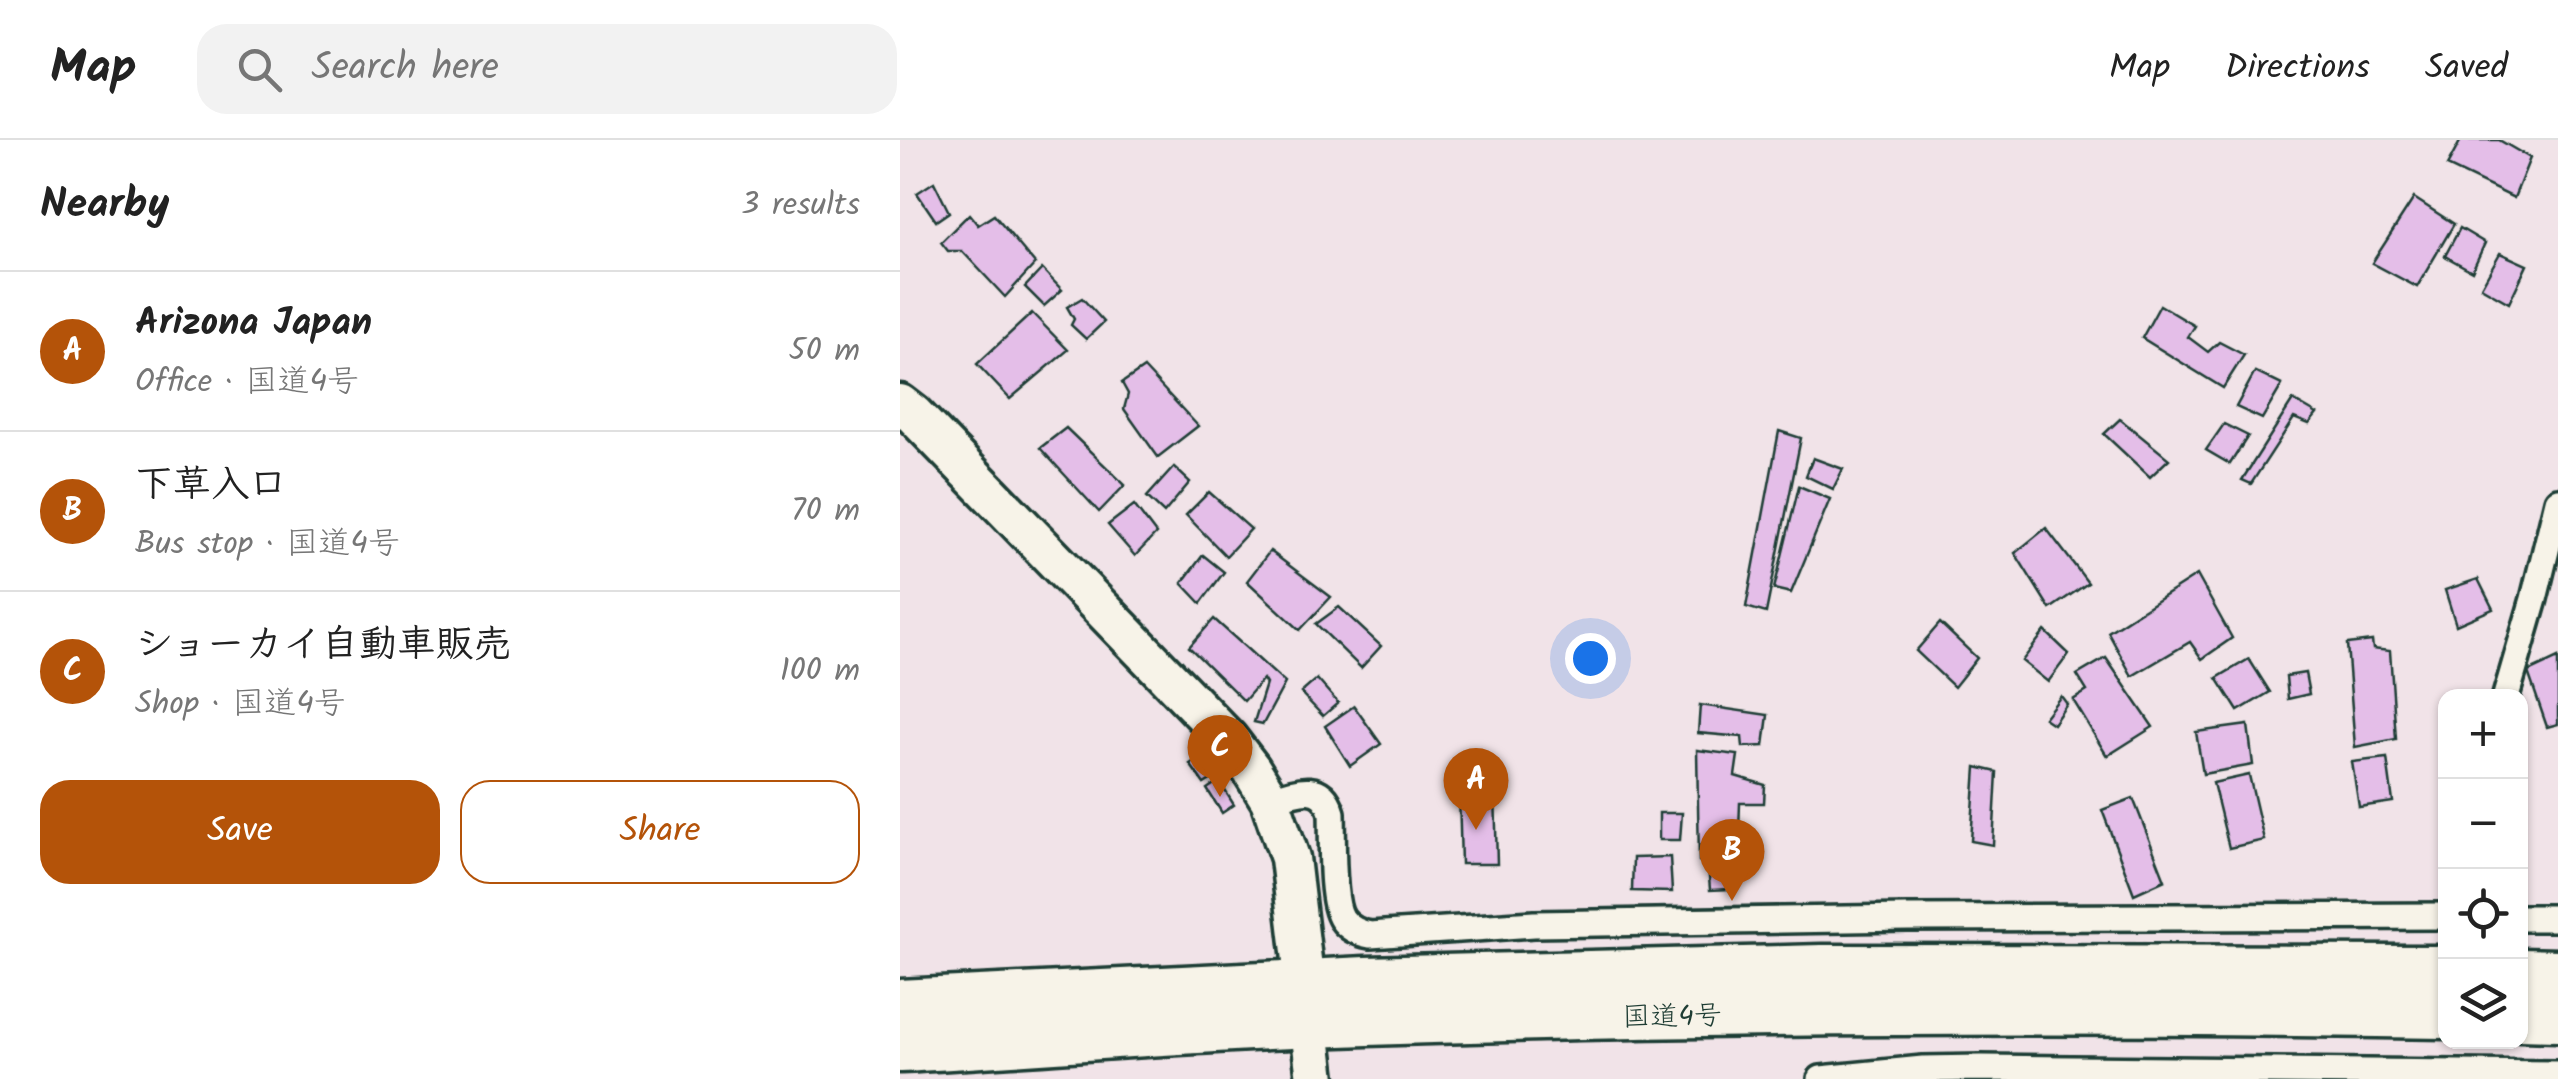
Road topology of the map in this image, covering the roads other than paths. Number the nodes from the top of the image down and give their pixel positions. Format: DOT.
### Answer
graph roads {
  1 [pos="900,404"];
  2 [pos="2558,501"];
  3 [pos="2508,689"];
  4 [pos="1270,800"];
  5 [pos="2438,912"];
  6 [pos="2528,918"];
  7 [pos="2558,918"];
  8 [pos="2438,970"];
  9 [pos="2528,973"];
  10 [pos="2558,974"];
  11 [pos="900,1004"];
  12 [pos="1307,1004"];
  13 [pos="2438,1014"];
  14 [pos="2528,1016"];
  15 [pos="2558,1017"];
  16 [pos="900,1048"];
  17 [pos="2263,1074"];
  18 [pos="2558,1074"];
  19 [pos="1316,1079"];
  20 [pos="1821,1079"];
  1 -- 4 [label="street"];
  2 -- 3 [label="street"];
  4 -- 5 [label="street"];
  4 -- 12 [label="street"];
  6 -- 7 [label="street"];
  8 -- 12 [label="highway, 国道4号"];
  9 -- 10 [label="highway"];
  11 -- 12 [label="highway, 国道4号"];
  12 -- 13 [label="highway, 国道4号"];
  12 -- 16 [label="highway, 国道4号"];
  12 -- 19 [label="street"];
  14 -- 15 [label="highway"];
  17 -- 18 [label="street"];
  17 -- 20 [label="street"];
}
